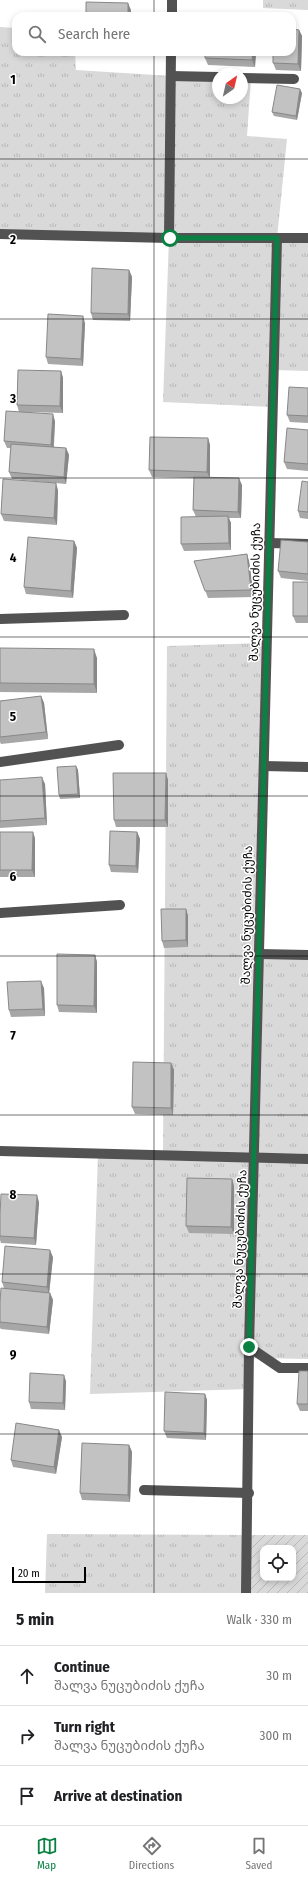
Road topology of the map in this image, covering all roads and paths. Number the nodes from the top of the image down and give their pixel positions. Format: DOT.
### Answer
graph roads {
  1 [pos="172,0"];
  2 [pos="172,12"];
  3 [pos="171,56"];
  4 [pos="171,76"];
  5 [pos="212,77"];
  6 [pos="248,78"];
  7 [pos="294,79"];
  8 [pos="0,234"];
  9 [pos="170,238"];
  10 [pos="277,238"];
  11 [pos="308,238"];
  12 [pos="269,543"];
  13 [pos="308,544"];
  14 [pos="124,615"];
  15 [pos="0,619"];
  16 [pos="119,745"];
  17 [pos="0,762"];
  18 [pos="264,766"];
  19 [pos="308,767"];
  20 [pos="120,905"];
  21 [pos="0,913"];
  22 [pos="259,954"];
  23 [pos="308,955"];
  24 [pos="0,1151"];
  25 [pos="255,1158"];
  26 [pos="308,1159"];
  27 [pos="249,1347"];
  28 [pos="308,1368"];
  29 [pos="144,1490"];
  30 [pos="249,1492"];
  31 [pos="246,1593"];
  1 -- 2 [label="street"];
  3 -- 4 [label="street"];
  4 -- 5 [label="street"];
  4 -- 9 [label="street"];
  6 -- 7 [label="street"];
  8 -- 9 [label="street"];
  9 -- 10 [label="street"];
  10 -- 11 [label="street"];
  10 -- 12 [label="street, შალვა ნუცუბიძის ქუჩა"];
  12 -- 13 [label="street"];
  12 -- 18 [label="street, შალვა ნუცუბიძის ქუჩა"];
  14 -- 15 [label="street"];
  16 -- 17 [label="street"];
  18 -- 19 [label="street"];
  18 -- 22 [label="street, შალვა ნუცუბიძის ქუჩა"];
  20 -- 21 [label="street"];
  22 -- 23 [label="street"];
  22 -- 25 [label="street, შალვა ნუცუბიძის ქუჩა"];
  24 -- 25 [label="street"];
  25 -- 26 [label="street"];
  25 -- 27 [label="street, შალვა ნუცუბიძის ქუჩა"];
  27 -- 28 [label="street"];
  27 -- 30 [label="street, შალვა ნუცუბიძის ქუჩა"];
  29 -- 30 [label="street"];
  30 -- 31 [label="street, შალვა ნუცუბიძის ქუჩა"];
}
